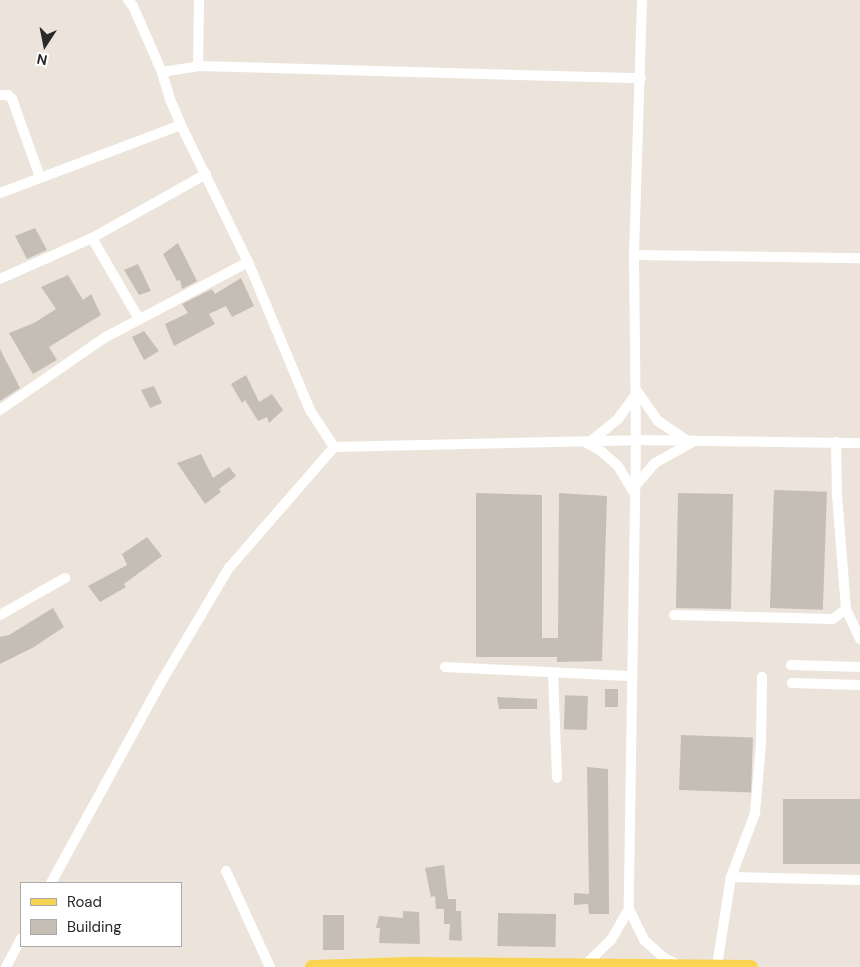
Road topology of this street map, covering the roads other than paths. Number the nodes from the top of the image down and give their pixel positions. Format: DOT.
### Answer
graph roads {
  1 [pos="128,0"];
  2 [pos="199,0"];
  3 [pos="642,0"];
  4 [pos="198,66"];
  5 [pos="162,72"];
  6 [pos="641,78"];
  7 [pos="0,95"];
  8 [pos="181,125"];
  9 [pos="206,174"];
  10 [pos="40,177"];
  11 [pos="0,193"];
  12 [pos="92,238"];
  13 [pos="634,255"];
  14 [pos="860,258"];
  15 [pos="248,262"];
  16 [pos="0,280"];
  17 [pos="139,319"];
  18 [pos="636,392"];
  19 [pos="0,410"];
  20 [pos="636,440"];
  21 [pos="587,441"];
  22 [pos="690,441"];
  23 [pos="836,442"];
  24 [pos="860,442"];
  25 [pos="334,447"];
  26 [pos="635,490"];
  27 [pos="66,578"];
  28 [pos="846,609"];
  29 [pos="0,615"];
  30 [pos="674,615"];
  31 [pos="860,639"];
  32 [pos="792,665"];
  33 [pos="445,667"];
  34 [pos="860,667"];
  35 [pos="553,673"];
  36 [pos="632,676"];
  37 [pos="762,677"];
  38 [pos="792,683"];
  39 [pos="860,685"];
  40 [pos="557,778"];
  41 [pos="226,871"];
  42 [pos="731,877"];
  43 [pos="860,880"];
  44 [pos="52,882"];
  45 [pos="629,910"];
  46 [pos="20,941"];
  47 [pos="586,964"];
  48 [pos="680,966"];
  49 [pos="717,966"];
  50 [pos="6,967"];
  51 [pos="270,967"];
  52 [pos="312,967"];
  53 [pos="751,967"];
  1 -- 5 [label="street"];
  2 -- 4 [label="street"];
  3 -- 6 [label="street"];
  4 -- 5 [label="street"];
  4 -- 6 [label="street"];
  5 -- 8 [label="street"];
  6 -- 13 [label="street"];
  7 -- 10 [label="street"];
  8 -- 9 [label="street"];
  8 -- 10 [label="street"];
  9 -- 12 [label="street"];
  9 -- 15 [label="street"];
  10 -- 11 [label="street"];
  12 -- 16 [label="street"];
  12 -- 17 [label="street"];
  13 -- 14 [label="street"];
  13 -- 18 [label="street"];
  15 -- 17 [label="street"];
  15 -- 25 [label="street"];
  17 -- 19 [label="street"];
  18 -- 20 [label="street"];
  18 -- 21 [label="street"];
  18 -- 22 [label="street"];
  20 -- 21 [label="street"];
  20 -- 22 [label="street"];
  20 -- 26 [label="street"];
  21 -- 25 [label="street"];
  21 -- 26 [label="street"];
  22 -- 23 [label="street"];
  22 -- 26 [label="street"];
  23 -- 24 [label="street"];
  23 -- 28 [label="street"];
  25 -- 44 [label="street"];
  26 -- 36 [label="street"];
  27 -- 29 [label="street"];
  28 -- 30 [label="street"];
  28 -- 31 [label="street"];
  32 -- 34 [label="street"];
  33 -- 35 [label="street"];
  35 -- 36 [label="street"];
  35 -- 40 [label="street"];
  36 -- 45 [label="street"];
  37 -- 42 [label="street"];
  38 -- 39 [label="street"];
  41 -- 51 [label="street"];
  42 -- 43 [label="street"];
  42 -- 49 [label="street"];
  45 -- 47 [label="street"];
  45 -- 48 [label="street"];
  46 -- 50 [label="street"];
  47 -- 48 [label="main road"];
  47 -- 52 [label="main road"];
  48 -- 49 [label="main road"];
  49 -- 53 [label="main road"];
}
